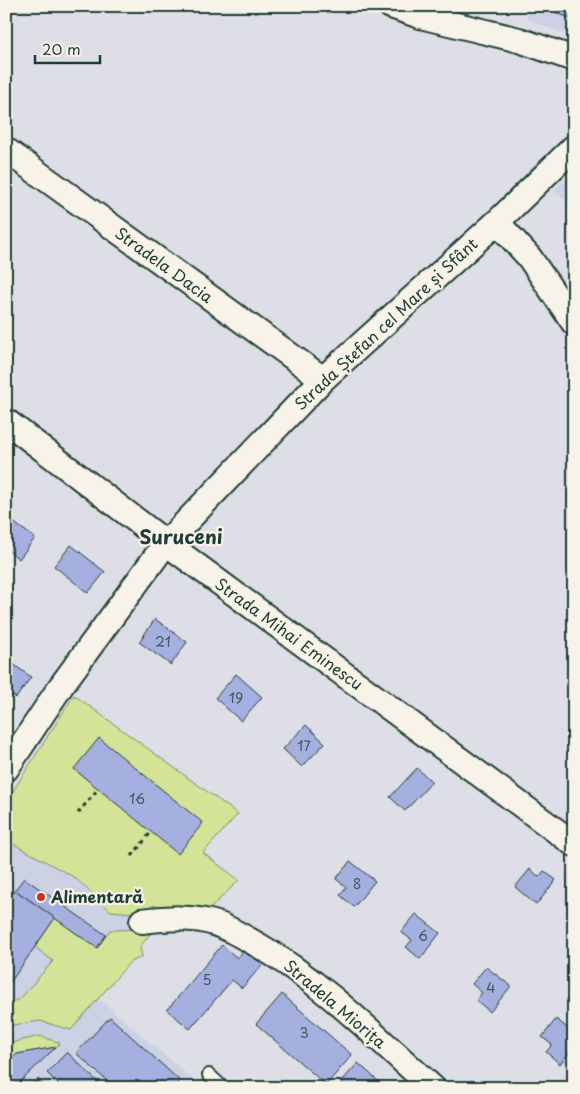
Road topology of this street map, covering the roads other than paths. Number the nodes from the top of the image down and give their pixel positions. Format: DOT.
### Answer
graph roads {
  1 [pos="391,6"];
  2 [pos="574,59"];
  3 [pos="574,147"];
  4 [pos="6,150"];
  5 [pos="497,222"];
  6 [pos="574,323"];
  7 [pos="323,379"];
  8 [pos="6,421"];
  9 [pos="166,542"];
  10 [pos="6,769"];
  11 [pos="574,844"];
  12 [pos="142,921"];
  13 [pos="209,1075"];
  14 [pos="223,1088"];
  15 [pos="433,1088"];
  1 -- 2 [label="street"];
  3 -- 5 [label="street, Strada Ștefan cel Mare și Sfânt"];
  4 -- 7 [label="street, Stradela Dacia"];
  5 -- 6 [label="street"];
  5 -- 7 [label="street, Strada Ștefan cel Mare și Sfânt"];
  7 -- 9 [label="street, Strada Ștefan cel Mare și Sfânt"];
  8 -- 9 [label="street, Strada Mihai Eminescu"];
  9 -- 10 [label="street, Strada Ștefan cel Mare și Sfânt"];
  9 -- 11 [label="street, Strada Mihai Eminescu"];
  12 -- 15 [label="street, Stradela Miorița"];
  13 -- 14 [label="lane"];
}
